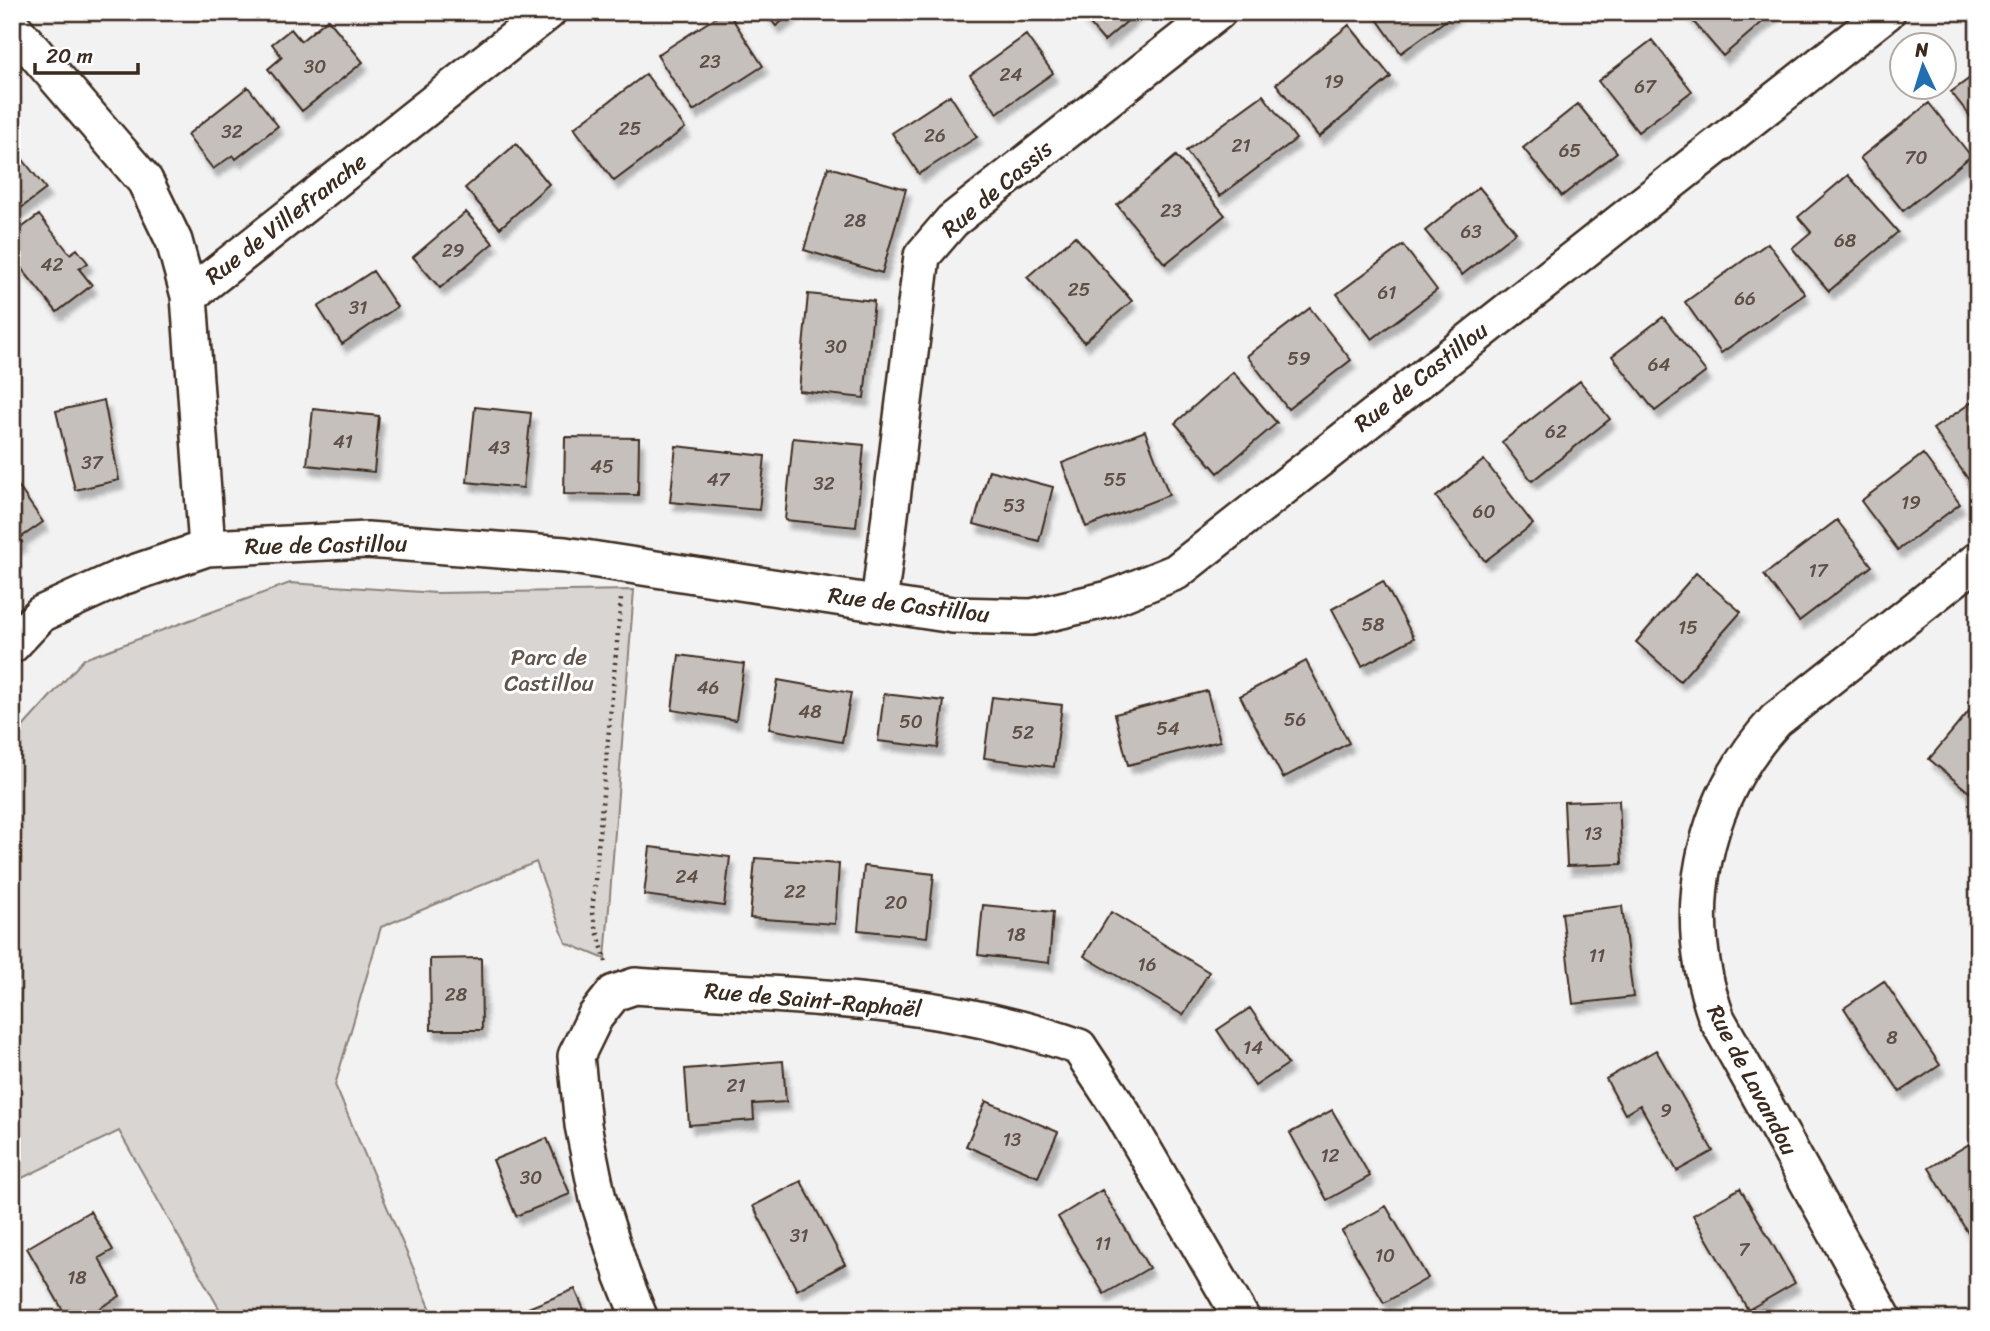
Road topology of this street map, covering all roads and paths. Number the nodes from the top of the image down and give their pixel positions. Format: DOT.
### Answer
graph roads {
  1 [pos="548,12"];
  2 [pos="1218,12"];
  3 [pos="1888,12"];
  4 [pos="12,26"];
  5 [pos="189,296"];
  6 [pos="207,548"];
  7 [pos="1978,560"];
  8 [pos="624,565"];
  9 [pos="879,604"];
  10 [pos="12,645"];
  11 [pos="614,993"];
  12 [pos="640,1319"];
  13 [pos="1242,1319"];
  14 [pos="1884,1319"];
  1 -- 5 [label="street, Rue de Villefranche"];
  2 -- 9 [label="street, Rue de Cassis"];
  3 -- 9 [label="street, Rue de Castillou"];
  4 -- 5 [label="street"];
  5 -- 6 [label="street, Rue de Villefranche"];
  6 -- 8 [label="street, Rue de Castillou"];
  6 -- 10 [label="street, Rue de Castillou"];
  7 -- 14 [label="street, Rue de Lavandou"];
  8 -- 9 [label="street, Rue de Castillou"];
  8 -- 11 [label="path"];
  11 -- 12 [label="street"];
  11 -- 13 [label="street, Rue de Saint-Raphaël"];
}
